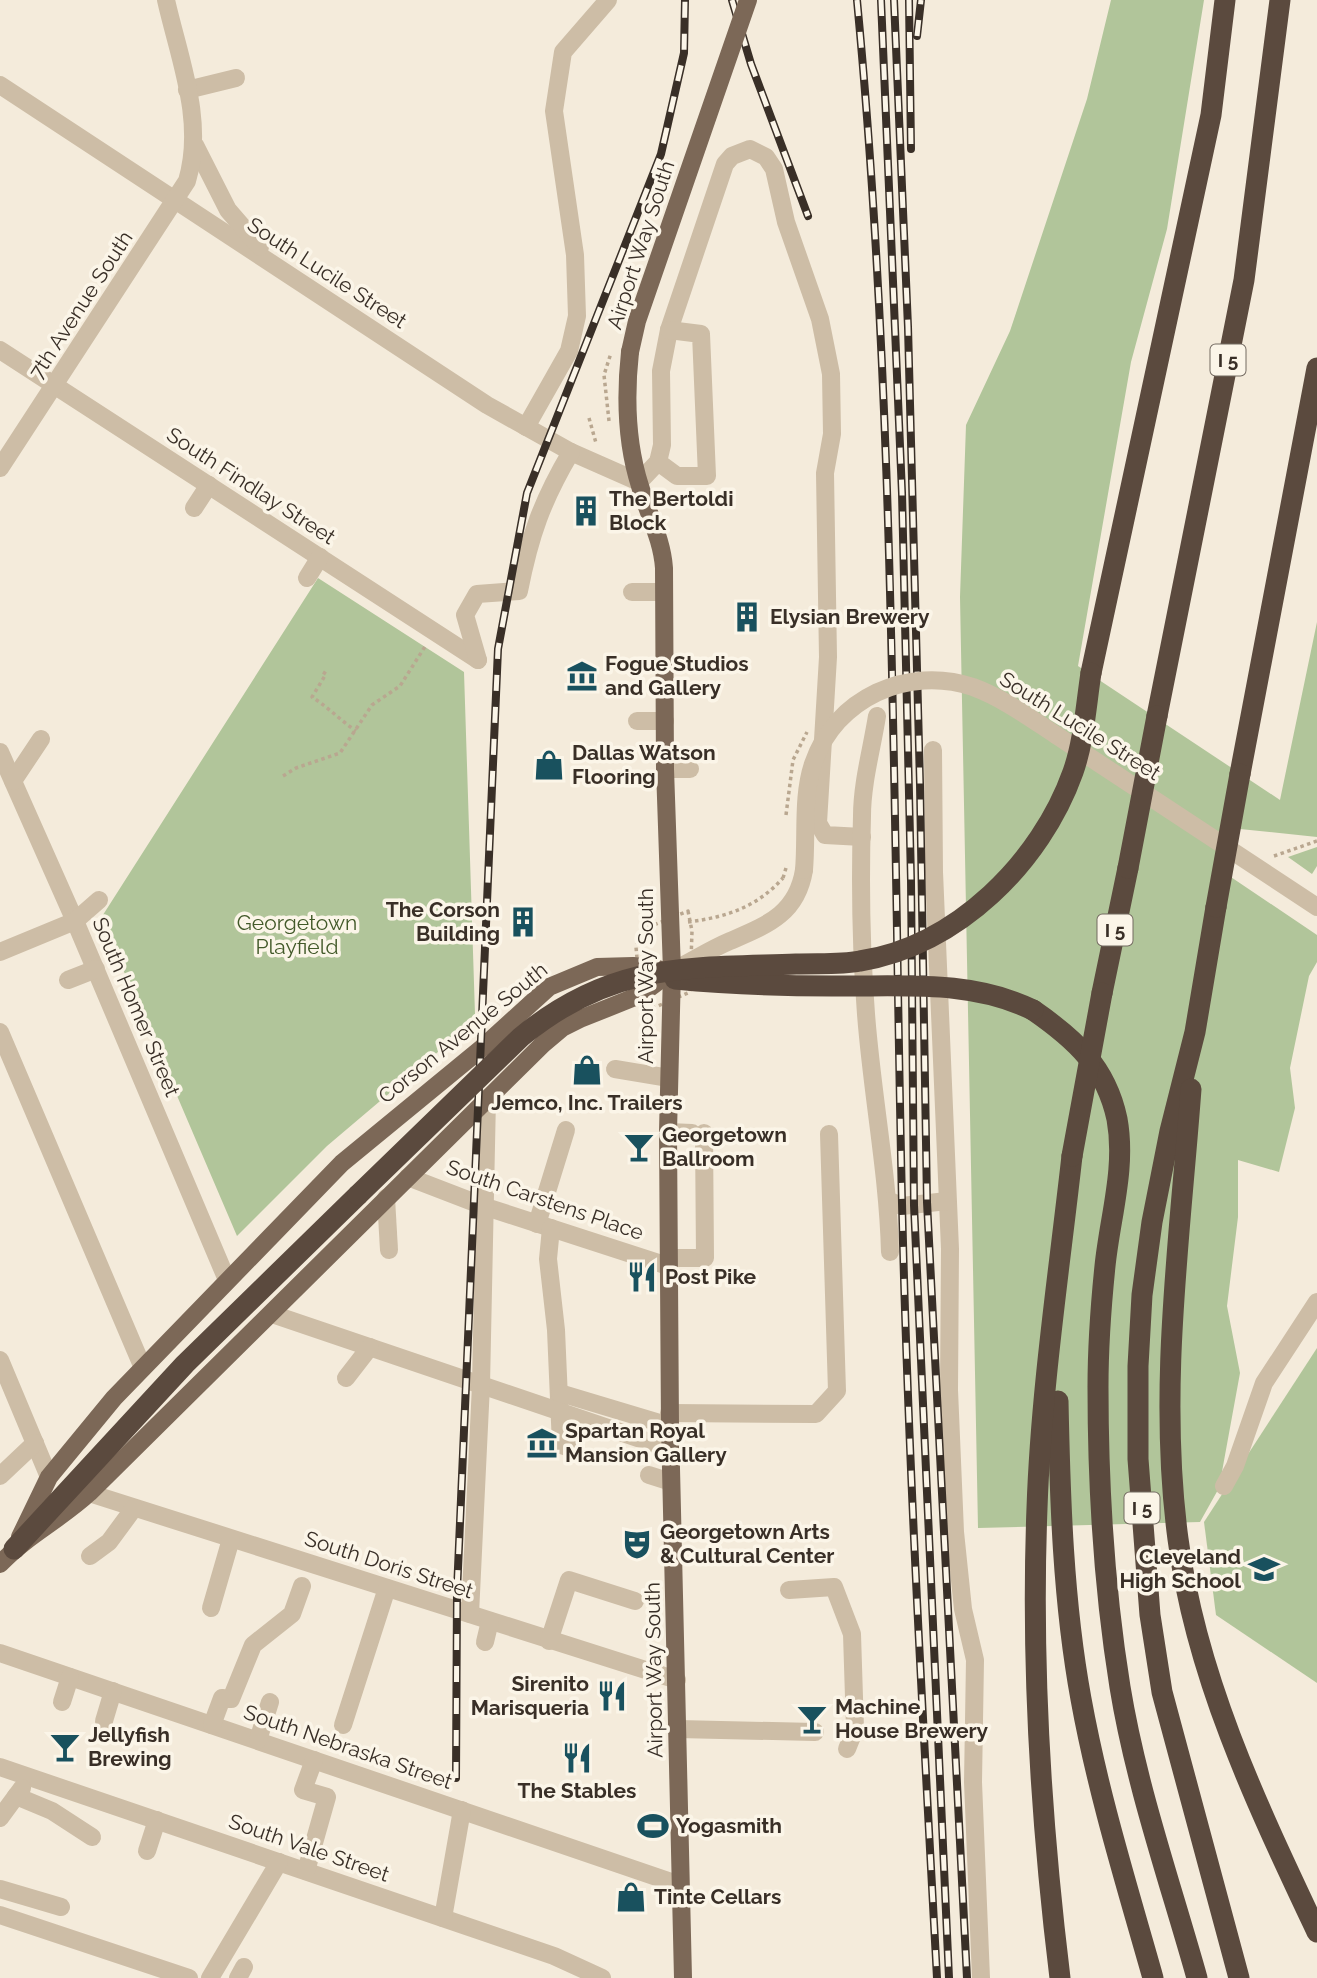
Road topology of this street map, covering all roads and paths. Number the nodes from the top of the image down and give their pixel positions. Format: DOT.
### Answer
graph roads {
  1 [pos="166,0"];
  2 [pos="748,0"];
  3 [pos="1225,0"];
  4 [pos="1280,0"];
  5 [pos="599,4"];
  6 [pos="236,78"];
  7 [pos="0,85"];
  8 [pos="187,90"];
  9 [pos="195,145"];
  10 [pos="176,201"];
  11 [pos="291,276"];
  12 [pos="669,330"];
  13 [pos="0,350"];
  14 [pos="1317,368"];
  15 [pos="54,386"];
  16 [pos="589,418"];
  17 [pos="526,427"];
  18 [pos="596,443"];
  19 [pos="571,452"];
  20 [pos="658,462"];
  21 [pos="0,468"];
  22 [pos="639,482"];
  23 [pos="209,485"];
  24 [pos="194,508"];
  25 [pos="320,557"];
  26 [pos="307,578"];
  27 [pos="632,592"];
  28 [pos="664,592"];
  29 [pos="434,631"];
  30 [pos="323,672"];
  31 [pos="877,716"];
  32 [pos="637,721"];
  33 [pos="665,721"];
  34 [pos="809,728"];
  35 [pos="356,731"];
  36 [pos="41,739"];
  37 [pos="933,750"];
  38 [pos="0,752"];
  39 [pos="665,769"];
  40 [pos="690,769"];
  41 [pos="283,776"];
  42 [pos="13,781"];
  43 [pos="786,827"];
  44 [pos="862,836"];
  45 [pos="1317,841"];
  46 [pos="1275,857"];
  47 [pos="786,859"];
  48 [pos="99,900"];
  49 [pos="1317,907"];
  50 [pos="75,921"];
  51 [pos="644,929"];
  52 [pos="692,931"];
  53 [pos="636,947"];
  54 [pos="0,952"];
  55 [pos="96,968"];
  56 [pos="672,971"];
  57 [pos="636,976"];
  58 [pos="68,980"];
  59 [pos="0,1032"];
  60 [pos="1195,1032"];
  61 [pos="615,1069"];
  62 [pos="669,1078"];
  63 [pos="487,1098"];
  64 [pos="414,1104"];
  65 [pos="566,1130"];
  66 [pos="668,1132"];
  67 [pos="829,1134"];
  68 [pos="448,1138"];
  69 [pos="408,1177"];
  70 [pos="386,1198"];
  71 [pos="889,1201"];
  72 [pos="947,1201"];
  73 [pos="486,1207"];
  74 [pos="544,1226"];
  75 [pos="389,1250"];
  76 [pos="890,1252"];
  77 [pos="668,1262"];
  78 [pos="227,1280"];
  79 [pos="1056,1300"];
  80 [pos="1317,1302"];
  81 [pos="272,1314"];
  82 [pos="370,1347"];
  83 [pos="0,1360"];
  84 [pos="144,1368"];
  85 [pos="346,1378"];
  86 [pos="481,1385"];
  87 [pos="560,1402"];
  88 [pos="669,1420"];
  89 [pos="35,1443"];
  90 [pos="570,1448"];
  91 [pos="670,1449"];
  92 [pos="649,1475"];
  93 [pos="0,1476"];
  94 [pos="49,1477"];
  95 [pos="671,1482"];
  96 [pos="1224,1486"];
  97 [pos="89,1493"];
  98 [pos="134,1508"];
  99 [pos="232,1539"];
  100 [pos="7,1556"];
  101 [pos="90,1556"];
  102 [pos="380,1581"];
  103 [pos="302,1586"];
  104 [pos="789,1590"];
  105 [pos="635,1601"];
  106 [pos="211,1608"];
  107 [pos="470,1615"];
  108 [pos="490,1621"];
  109 [pos="549,1641"];
  110 [pos="485,1642"];
  111 [pos="0,1653"];
  112 [pos="70,1677"];
  113 [pos="677,1680"];
  114 [pos="113,1691"];
  115 [pos="62,1702"];
  116 [pos="270,1702"];
  117 [pos="104,1721"];
  118 [pos="212,1725"];
  119 [pos="343,1725"];
  120 [pos="678,1729"];
  121 [pos="815,1732"];
  122 [pos="258,1740"];
  123 [pos="847,1749"];
  124 [pos="314,1759"];
  125 [pos="0,1767"];
  126 [pos="30,1777"];
  127 [pos="16,1796"];
  128 [pos="463,1810"];
  129 [pos="0,1818"];
  130 [pos="157,1820"];
  131 [pos="92,1837"];
  132 [pos="147,1851"];
  133 [pos="279,1862"];
  134 [pos="306,1871"];
  135 [pos="681,1885"];
  136 [pos="0,1889"];
  137 [pos="61,1907"];
  138 [pos="0,1915"];
  139 [pos="443,1918"];
  140 [pos="1317,1932"];
  141 [pos="189,1978"];
  142 [pos="210,1978"];
  143 [pos="602,1978"];
  144 [pos="683,1978"];
  145 [pos="981,1978"];
  146 [pos="1060,1978"];
  147 [pos="1153,1978"];
  148 [pos="1197,1978"];
  149 [pos="1239,1978"];
  1 -- 8 [label="street"];
  2 -- 22 [label="main road, Airport Way South, bridge"];
  3 -- 57 [label="highway, bridge"];
  4 -- 79 [label="highway, I 5, bridge"];
  5 -- 17 [label="street"];
  6 -- 8 [label="street"];
  7 -- 10 [label="street, South Lucile Street"];
  8 -- 9 [label="street"];
  9 -- 10 [label="street, 7th Avenue South"];
  9 -- 11 [label="street"];
  10 -- 11 [label="street, South Lucile Street"];
  10 -- 15 [label="street, 7th Avenue South"];
  11 -- 17 [label="street, South Lucile Street"];
  12 -- 20 [label="street"];
  12 -- 20 [label="street"];
  12 -- 44 [label="street"];
  13 -- 15 [label="street, South Findlay Street"];
  14 -- 60 [label="highway, I 5, bridge"];
  15 -- 21 [label="street, 7th Avenue South"];
  15 -- 23 [label="street, South Findlay Street"];
  16 -- 18 [label="path"];
  17 -- 19 [label="street, South Lucile Street"];
  19 -- 22 [label="street, South Lucile Street"];
  19 -- 29 [label="street, South Findlay Street"];
  20 -- 22 [label="street"];
  22 -- 28 [label="main road, Airport Way South"];
  23 -- 24 [label="street"];
  23 -- 25 [label="street, South Findlay Street"];
  25 -- 26 [label="street"];
  25 -- 29 [label="street, South Findlay Street"];
  27 -- 28 [label="street"];
  28 -- 33 [label="main road, Airport Way South"];
  29 -- 35 [label="path"];
  30 -- 35 [label="path"];
  31 -- 44 [label="street"];
  32 -- 33 [label="street"];
  33 -- 39 [label="main road, Airport Way South"];
  34 -- 43 [label="path, bridge"];
  35 -- 41 [label="path"];
  36 -- 42 [label="street"];
  37 -- 72 [label="street"];
  38 -- 42 [label="street, South Homer Street"];
  39 -- 40 [label="street"];
  39 -- 56 [label="main road, Airport Way South"];
  42 -- 50 [label="street, South Homer Street"];
  44 -- 71 [label="street"];
  45 -- 46 [label="path"];
  47 -- 52 [label="path, bridge"];
  48 -- 50 [label="street"];
  49 -- 56 [label="street, South Lucile Street, bridge"];
  50 -- 54 [label="street"];
  50 -- 55 [label="street, South Homer Street"];
  51 -- 53 [label="path"];
  55 -- 58 [label="street"];
  55 -- 78 [label="street, South Homer Street"];
  56 -- 62 [label="main road, Airport Way South"];
  56 -- 63 [label="main road"];
  56 -- 64 [label="main road, Corson Avenue South"];
  57 -- 100 [label="highway, bridge"];
  57 -- 148 [label="highway, bridge"];
  59 -- 84 [label="street"];
  60 -- 140 [label="highway"];
  60 -- 149 [label="highway, I 5"];
  61 -- 62 [label="street"];
  62 -- 66 [label="main road, Airport Way South"];
  63 -- 68 [label="main road"];
  63 -- 73 [label="street"];
  64 -- 68 [label="main road"];
  64 -- 78 [label="main road, Corson Avenue South"];
  65 -- 74 [label="street"];
  66 -- 77 [label="main road, Airport Way South"];
  66 -- 77 [label="street, South Carstens Place"];
  67 -- 88 [label="street"];
  68 -- 69 [label="main road"];
  69 -- 70 [label="main road"];
  69 -- 73 [label="street, South Carstens Place"];
  70 -- 75 [label="street"];
  70 -- 81 [label="main road"];
  71 -- 72 [label="street"];
  71 -- 76 [label="street"];
  72 -- 145 [label="street"];
  73 -- 74 [label="street, South Carstens Place"];
  73 -- 86 [label="street"];
  74 -- 77 [label="street, South Carstens Place"];
  74 -- 87 [label="street"];
  77 -- 88 [label="main road, Airport Way South"];
  78 -- 84 [label="main road, Corson Avenue South"];
  79 -- 146 [label="highway"];
  79 -- 147 [label="highway, I 5"];
  80 -- 96 [label="street"];
  81 -- 82 [label="street"];
  81 -- 97 [label="main road"];
  82 -- 85 [label="street"];
  82 -- 86 [label="street"];
  83 -- 89 [label="street"];
  84 -- 94 [label="main road, Corson Avenue South"];
  86 -- 87 [label="street"];
  86 -- 107 [label="street"];
  87 -- 88 [label="street"];
  87 -- 90 [label="street"];
  87 -- 91 [label="street"];
  88 -- 91 [label="main road, Airport Way South"];
  89 -- 93 [label="street"];
  89 -- 94 [label="street"];
  91 -- 95 [label="main road, Airport Way South"];
  92 -- 95 [label="street"];
  94 -- 100 [label="main road, Corson Avenue South"];
  95 -- 113 [label="main road, Airport Way South"];
  97 -- 98 [label="street, South Doris Street"];
  97 -- 100 [label="main road"];
  98 -- 99 [label="street, South Doris Street"];
  98 -- 101 [label="street"];
  99 -- 102 [label="street, South Doris Street"];
  99 -- 106 [label="street"];
  102 -- 107 [label="street, South Doris Street"];
  102 -- 119 [label="street"];
  103 -- 118 [label="street"];
  104 -- 123 [label="street"];
  105 -- 109 [label="street"];
  107 -- 108 [label="street, South Doris Street"];
  108 -- 109 [label="street, South Doris Street"];
  108 -- 110 [label="street"];
  109 -- 113 [label="street, South Doris Street"];
  111 -- 112 [label="street, South Nebraska Street"];
  112 -- 114 [label="street, South Nebraska Street"];
  112 -- 115 [label="street"];
  113 -- 120 [label="main road, Airport Way South"];
  114 -- 117 [label="street"];
  114 -- 118 [label="street, South Nebraska Street"];
  116 -- 122 [label="street"];
  118 -- 122 [label="street, South Nebraska Street"];
  120 -- 121 [label="street"];
  120 -- 135 [label="main road, Airport Way South"];
  122 -- 124 [label="street, South Nebraska Street"];
  124 -- 128 [label="street, South Nebraska Street"];
  124 -- 134 [label="street"];
  125 -- 126 [label="street, South Vale Street"];
  126 -- 127 [label="street"];
  126 -- 130 [label="street, South Vale Street"];
  127 -- 129 [label="street"];
  127 -- 131 [label="street"];
  128 -- 135 [label="street, South Nebraska Street"];
  128 -- 139 [label="street"];
  130 -- 132 [label="street"];
  130 -- 133 [label="street, South Vale Street"];
  133 -- 134 [label="street, South Vale Street"];
  133 -- 142 [label="street"];
  134 -- 139 [label="street, South Vale Street"];
  135 -- 144 [label="main road, Airport Way South"];
  136 -- 137 [label="street"];
  138 -- 141 [label="street"];
  139 -- 143 [label="street, South Vale Street"];
}
